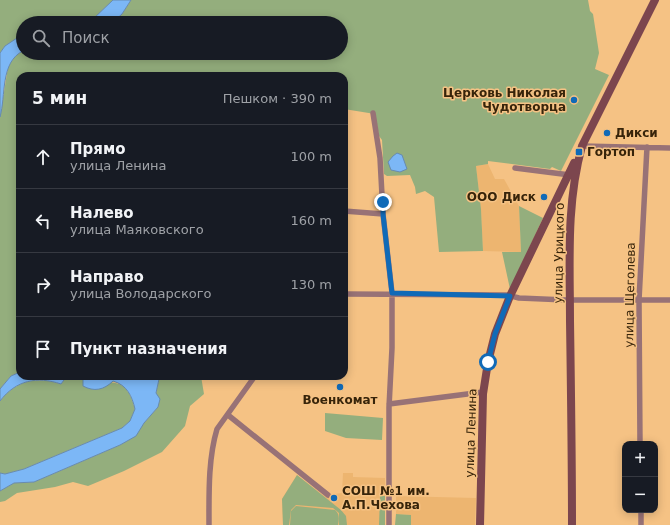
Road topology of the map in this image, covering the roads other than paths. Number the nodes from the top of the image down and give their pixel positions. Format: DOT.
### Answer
graph roads {
  1 [pos="655,0"];
  2 [pos="373,113"];
  3 [pos="582,146"];
  4 [pos="647,147"];
  5 [pos="670,148"];
  6 [pos="515,168"];
  7 [pos="571,175"];
  8 [pos="562,189"];
  9 [pos="571,196"];
  10 [pos="348,211"];
  11 [pos="383,214"];
  12 [pos="392,293"];
  13 [pos="348,294"];
  14 [pos="510,296"];
  15 [pos="570,300"];
  16 [pos="639,300"];
  17 [pos="670,300"];
  18 [pos="252,380"];
  19 [pos="483,392"];
  20 [pos="389,404"];
  21 [pos="228,415"];
  22 [pos="640,441"];
  23 [pos="328,495"];
  24 [pos="640,513"];
  25 [pos="209,525"];
  26 [pos="389,525"];
  27 [pos="480,525"];
  28 [pos="572,525"];
  29 [pos="641,525"];
  1 -- 3 [label="street"];
  2 -- 11 [label="street"];
  3 -- 4 [label="street"];
  3 -- 7 [label="street, улица Ленина"];
  4 -- 5 [label="street"];
  4 -- 16 [label="street, улица Щеголева"];
  6 -- 7 [label="street"];
  7 -- 8 [label="street, улица Ленина"];
  7 -- 9 [label="street, улица Урицкого"];
  8 -- 9 [label="street"];
  8 -- 14 [label="street, улица Ленина"];
  9 -- 15 [label="street, улица Урицкого"];
  10 -- 11 [label="street"];
  11 -- 12 [label="street"];
  12 -- 13 [label="street"];
  12 -- 14 [label="street"];
  12 -- 20 [label="street"];
  14 -- 15 [label="street"];
  14 -- 19 [label="street, улица Ленина"];
  15 -- 16 [label="street"];
  15 -- 28 [label="street, улица Урицкого"];
  16 -- 17 [label="street"];
  16 -- 22 [label="street, улица Щеголева"];
  18 -- 21 [label="street"];
  19 -- 20 [label="street"];
  19 -- 27 [label="street, улица Ленина"];
  20 -- 26 [label="street"];
  21 -- 23 [label="street"];
  21 -- 25 [label="street"];
  24 -- 29 [label="street"];
}
